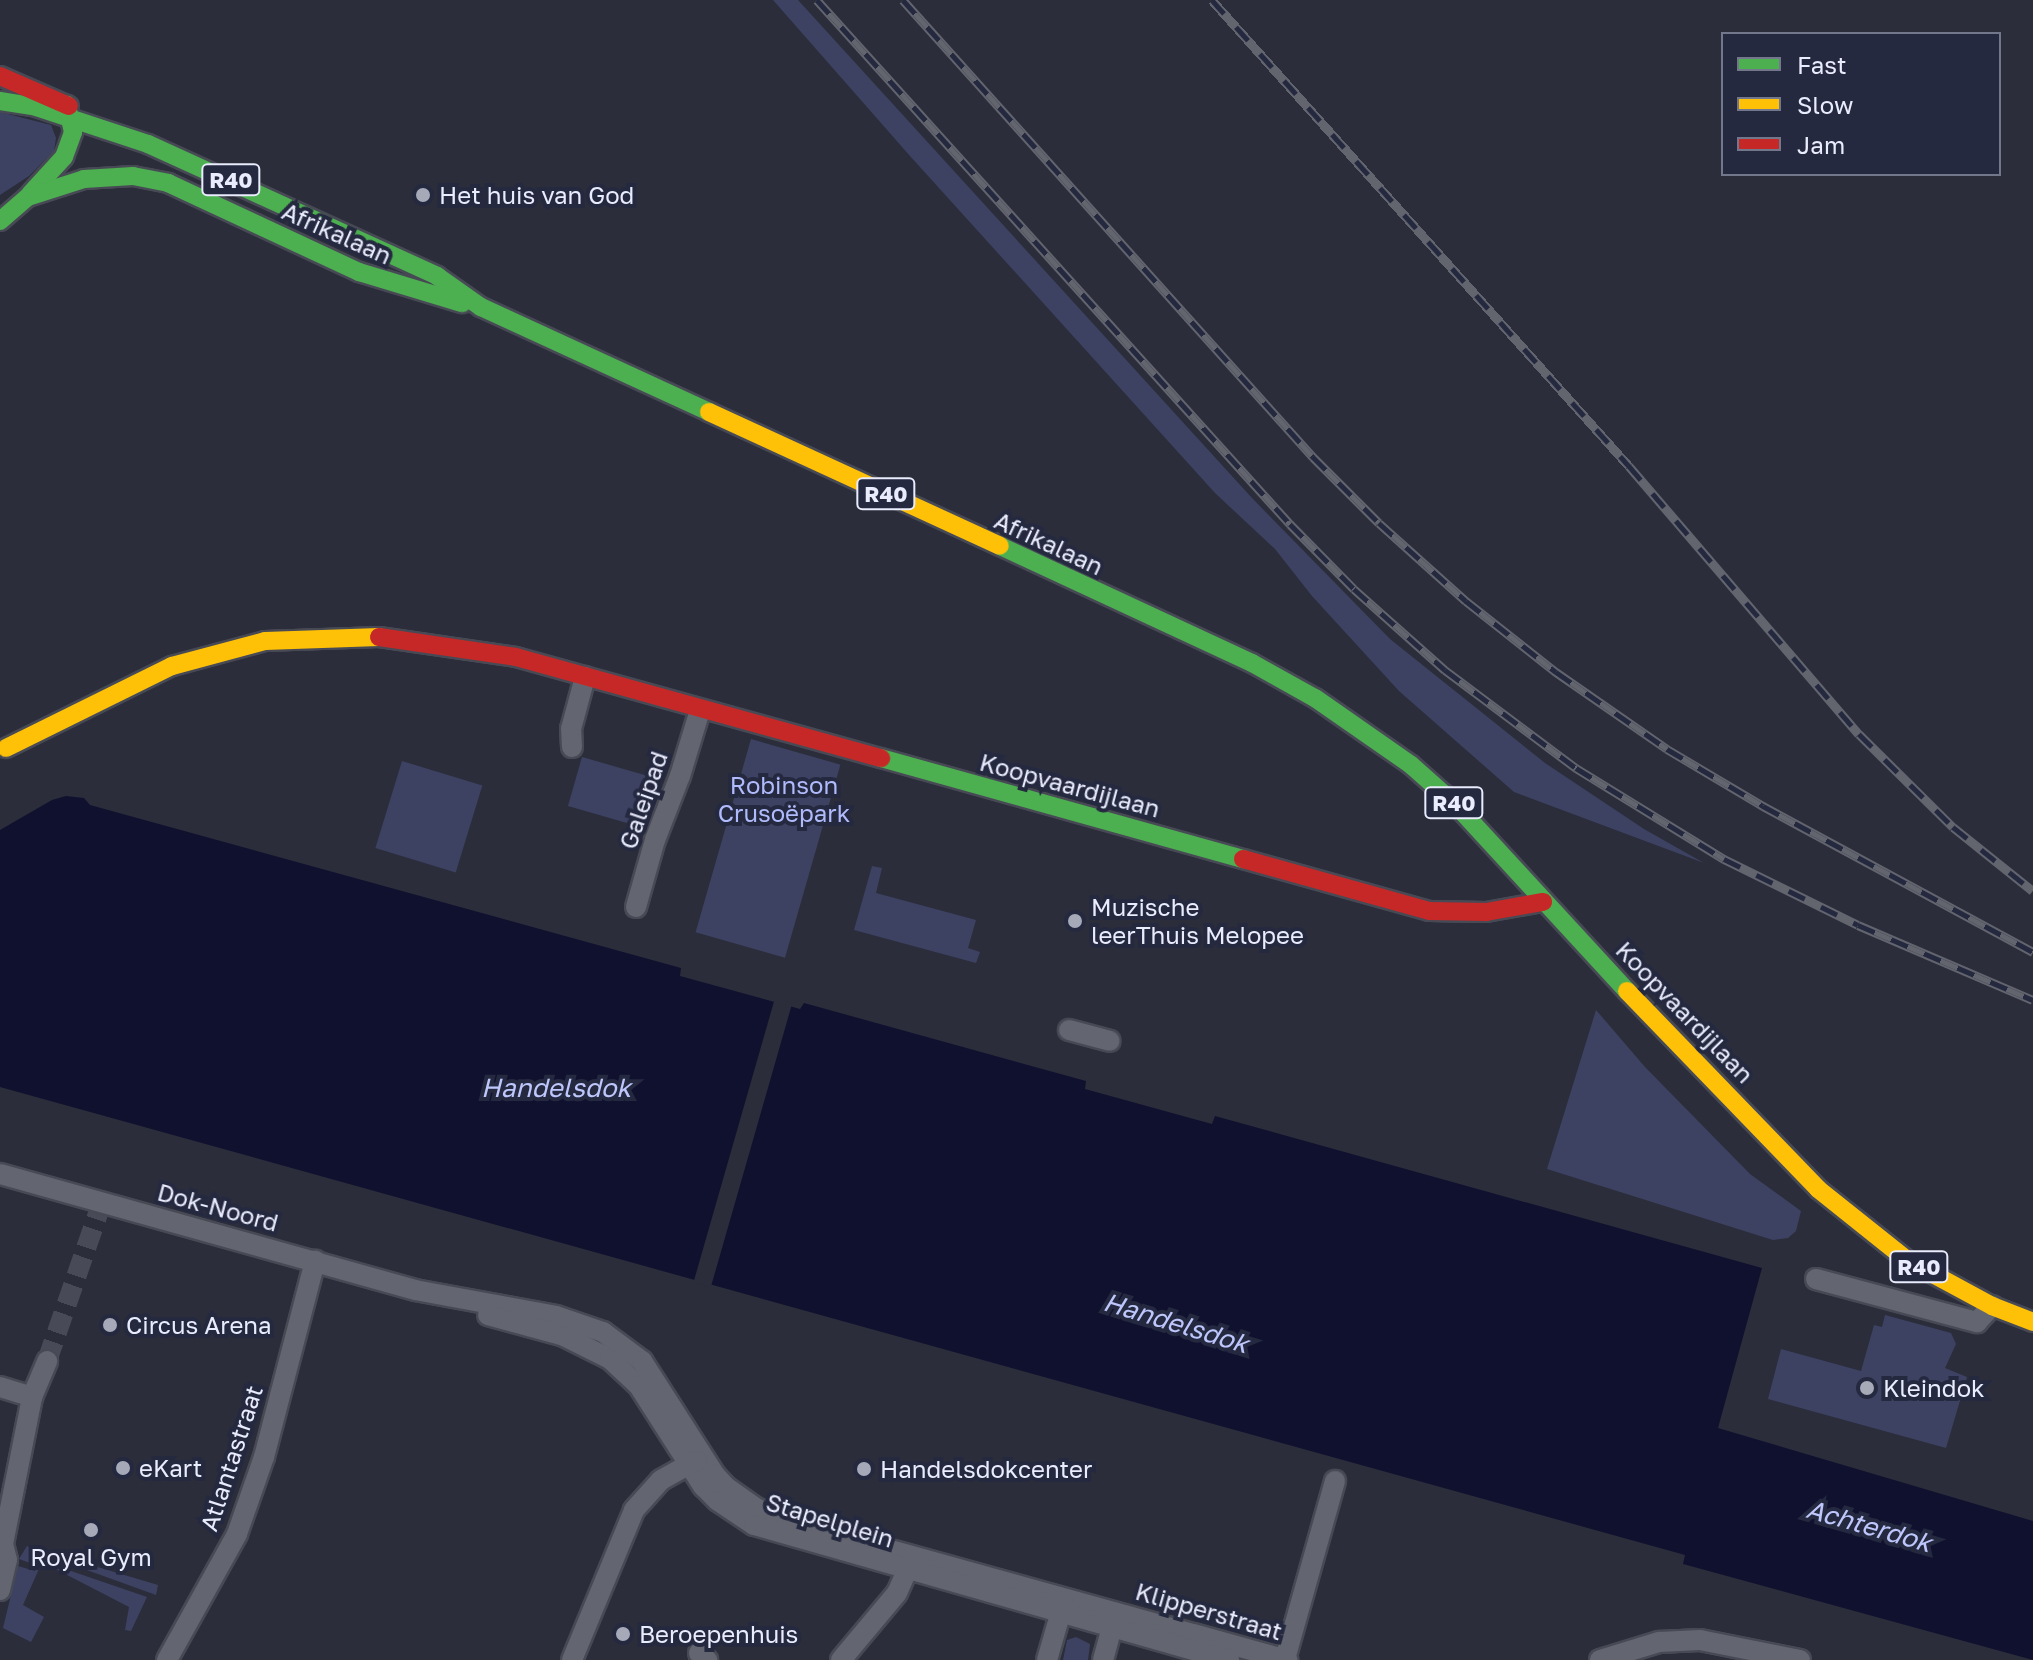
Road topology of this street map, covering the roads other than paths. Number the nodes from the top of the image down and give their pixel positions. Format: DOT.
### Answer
graph roads {
  1 [pos="0,76"];
  2 [pos="0,101"];
  3 [pos="69,112"];
  4 [pos="28,197"];
  5 [pos="0,221"];
  6 [pos="481,307"];
  7 [pos="585,677"];
  8 [pos="700,710"];
  9 [pos="572,747"];
  10 [pos="6,748"];
  11 [pos="1543,902"];
  12 [pos="636,907"];
  13 [pos="1069,1030"];
  14 [pos="1110,1041"];
  15 [pos="0,1174"];
  16 [pos="315,1261"];
  17 [pos="1816,1279"];
  18 [pos="1992,1306"];
  19 [pos="2033,1322"];
  20 [pos="609,1347"];
  21 [pos="47,1361"];
  22 [pos="0,1387"];
  23 [pos="32,1397"];
  24 [pos="695,1461"];
  25 [pos="1335,1481"];
  26 [pos="6,1492"];
  27 [pos="4,1524"];
  28 [pos="907,1571"];
  29 [pos="996,1587"];
  30 [pos="0,1590"];
  31 [pos="1062,1605"];
  32 [pos="1114,1620"];
  33 [pos="167,1660"];
  34 [pos="572,1660"];
  35 [pos="841,1660"];
  36 [pos="1047,1660"];
  37 [pos="1103,1660"];
  38 [pos="1229,1660"];
  39 [pos="1286,1660"];
  40 [pos="1600,1660"];
  41 [pos="1646,1660"];
  42 [pos="1742,1660"];
  43 [pos="1800,1660"];
  1 -- 3 [label="main road, Afrikalaan"];
  2 -- 3 [label="main road, Afrikalaan / R40"];
  3 -- 4 [label="main road"];
  3 -- 6 [label="main road, Afrikalaan / R40"];
  4 -- 5 [label="main road, Afrikalaan / R40"];
  4 -- 6 [label="main road, Afrikalaan / R40"];
  6 -- 11 [label="main road, Afrikalaan / R40"];
  7 -- 8 [label="main road, Koopvaardijlaan"];
  7 -- 9 [label="street"];
  7 -- 10 [label="main road, Koopvaardijlaan"];
  8 -- 11 [label="main road, Koopvaardijlaan"];
  8 -- 12 [label="street, Galeipad"];
  11 -- 18 [label="main road, Koopvaardijlaan / R40"];
  13 -- 14 [label="street"];
  15 -- 16 [label="street, Dok-Noord"];
  16 -- 20 [label="street, Dok-Noord"];
  16 -- 33 [label="street, Atlantastraat"];
  17 -- 18 [label="street"];
  18 -- 19 [label="main road, Koopvaardijlaan / R40"];
  20 -- 24 [label="street, Stapelplein"];
  21 -- 23 [label="street"];
  22 -- 23 [label="street"];
  23 -- 26 [label="street"];
  24 -- 28 [label="street, Stapelplein"];
  24 -- 29 [label="street, Stapelplein"];
  24 -- 34 [label="street"];
  25 -- 39 [label="street"];
  26 -- 27 [label="street"];
  27 -- 30 [label="street"];
  28 -- 29 [label="street, Stapelplein"];
  28 -- 35 [label="street"];
  29 -- 31 [label="street, Stapelplein"];
  31 -- 32 [label="street, Stapelplein"];
  31 -- 36 [label="street"];
  32 -- 37 [label="street"];
  32 -- 38 [label="street, Klipperstraat"];
  32 -- 39 [label="street, Klipperstraat"];
  40 -- 43 [label="street"];
  41 -- 42 [label="street"];
}
